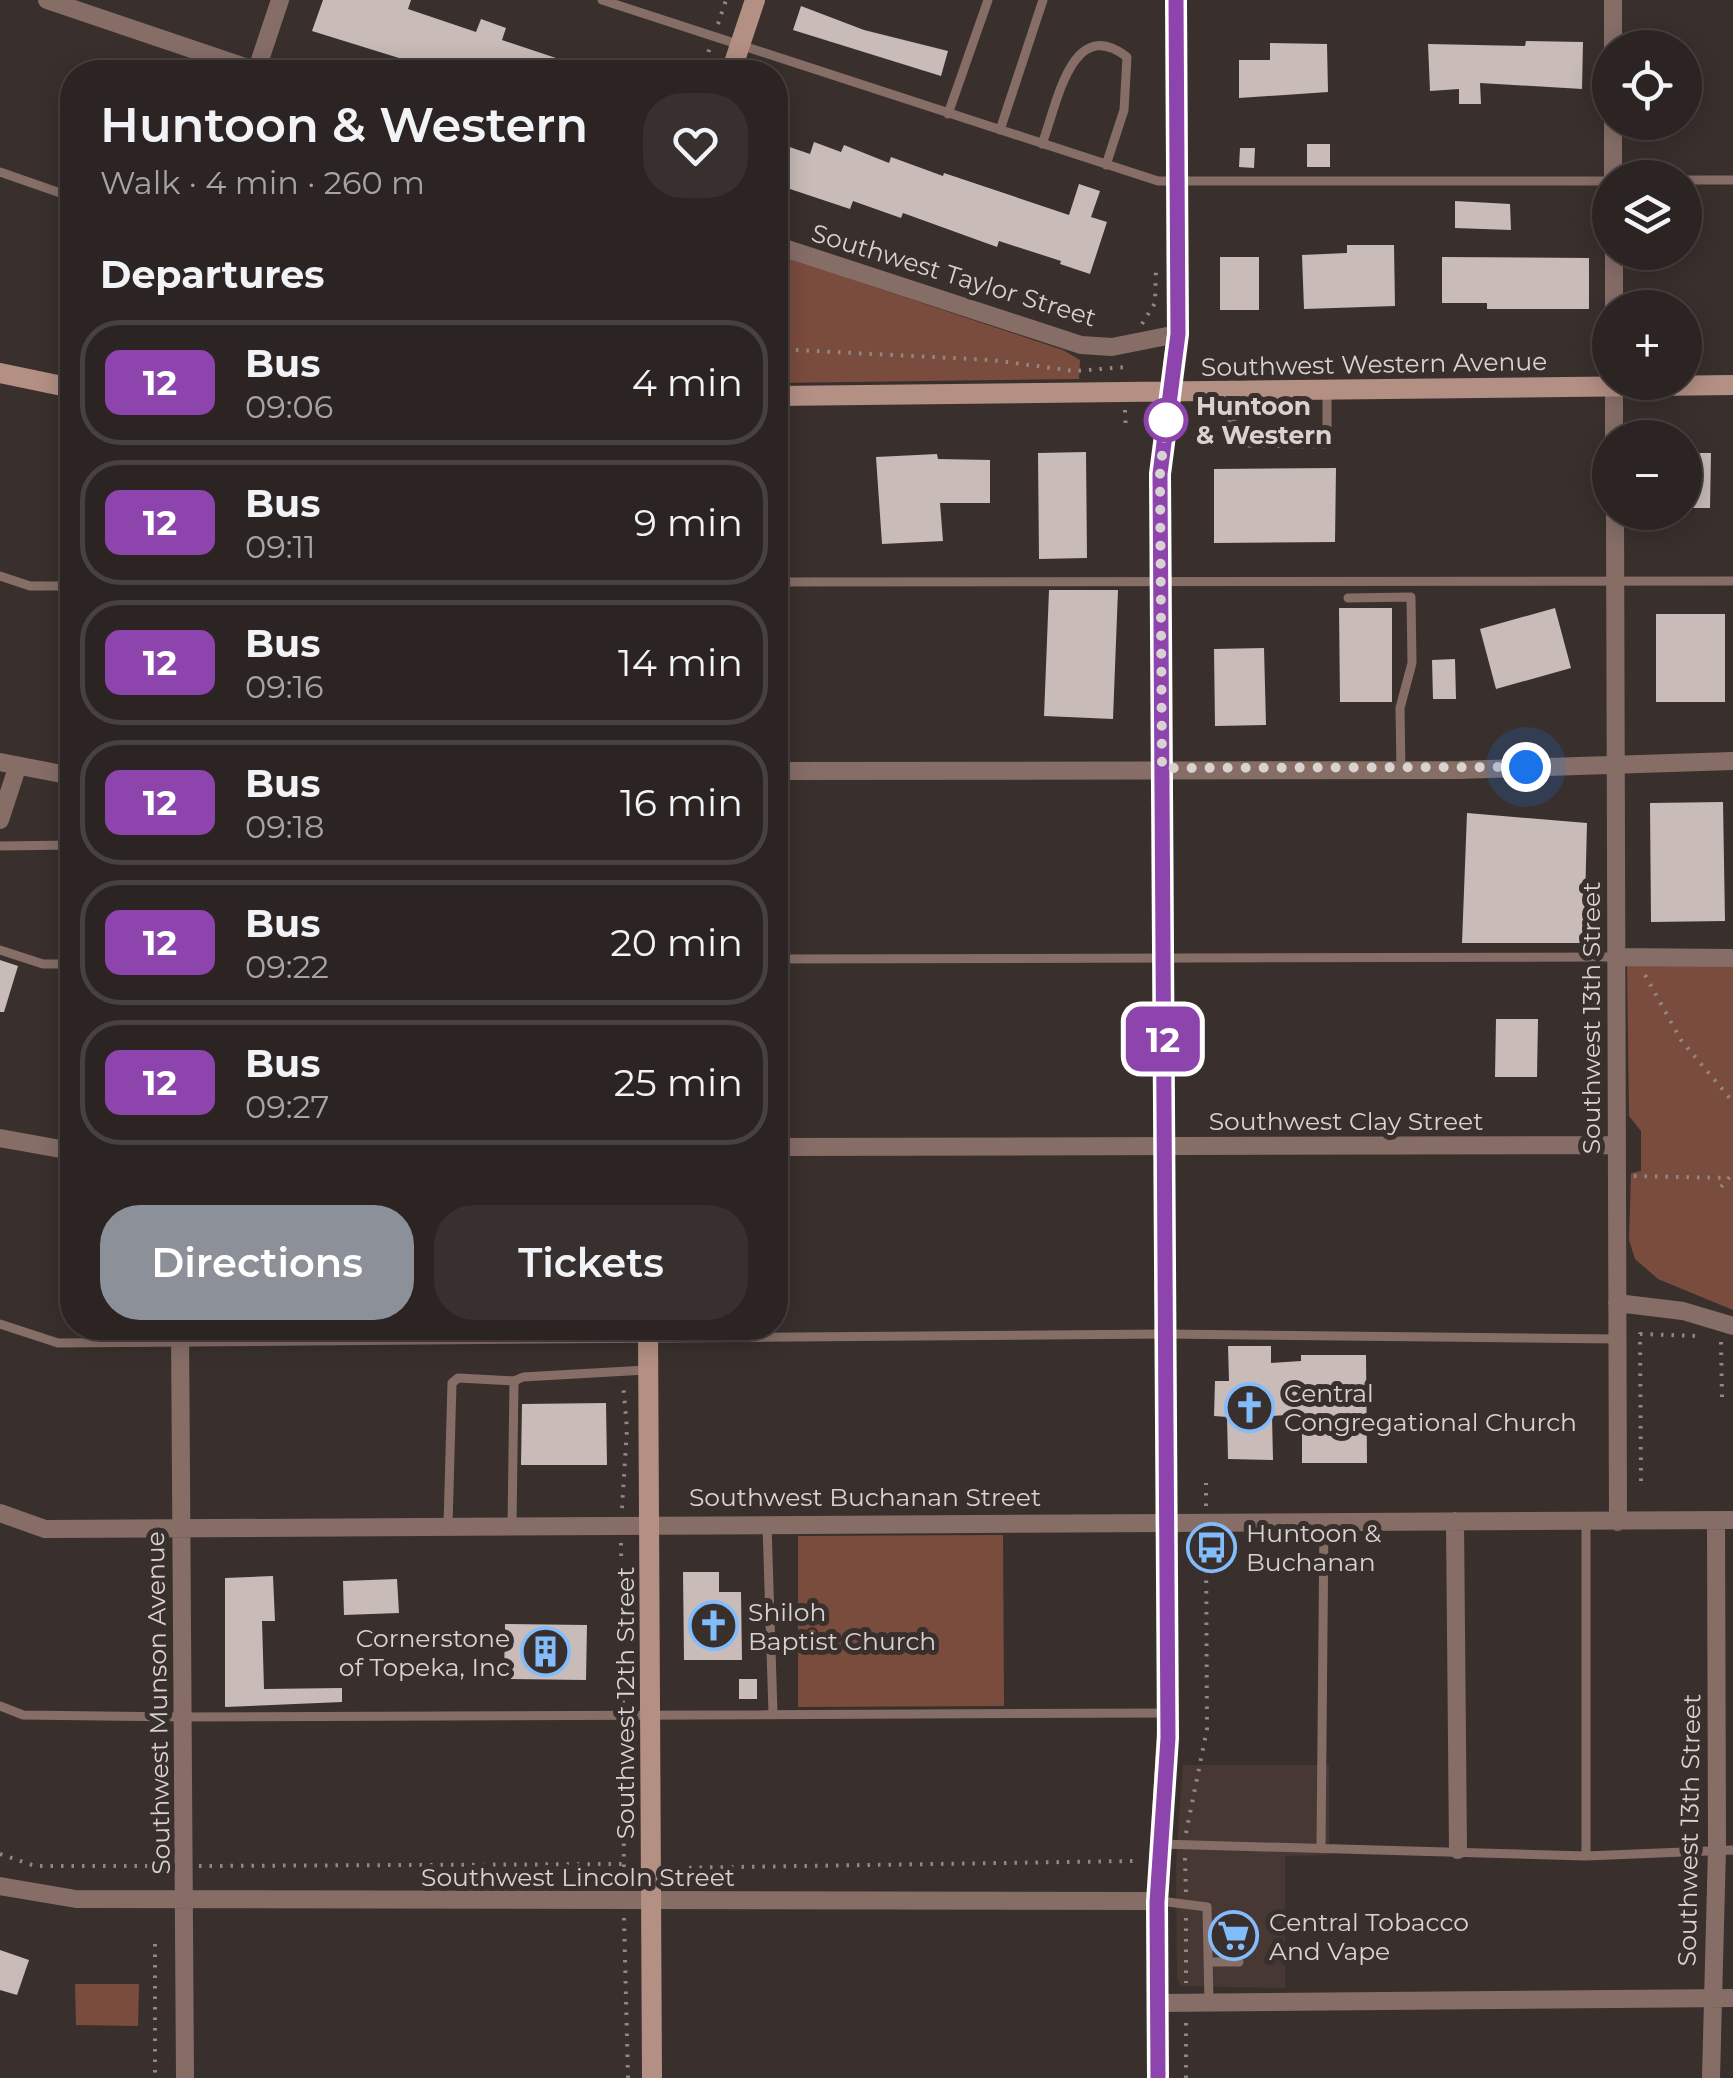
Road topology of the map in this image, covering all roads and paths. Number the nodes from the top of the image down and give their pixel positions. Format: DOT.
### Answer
graph roads {
  1 [pos="47,0"];
  2 [pos="280,0"];
  3 [pos="602,0"];
  4 [pos="755,0"];
  5 [pos="988,0"];
  6 [pos="1042,0"];
  7 [pos="1176,0"];
  8 [pos="1613,0"];
  9 [pos="1613,30"];
  10 [pos="739,46"];
  11 [pos="222,60"];
  12 [pos="261,60"];
  13 [pos="735,60"];
  14 [pos="782,60"];
  15 [pos="788,62"];
  16 [pos="948,114"];
  17 [pos="1000,130"];
  18 [pos="1042,144"];
  19 [pos="1106,165"];
  20 [pos="0,172"];
  21 [pos="1592,180"];
  22 [pos="1702,180"];
  23 [pos="1733,180"];
  24 [pos="1176,181"];
  25 [pos="60,192"];
  26 [pos="788,249"];
  27 [pos="1156,251"];
  28 [pos="1178,334"];
  29 [pos="1134,342"];
  30 [pos="788,350"];
  31 [pos="1127,368"];
  32 [pos="0,372"];
  33 [pos="1592,384"];
  34 [pos="1702,384"];
  35 [pos="1733,384"];
  36 [pos="60,385"];
  37 [pos="1328,389"];
  38 [pos="1170,391"];
  39 [pos="1125,392"];
  40 [pos="1238,392"];
  41 [pos="788,396"];
  42 [pos="1126,431"];
  43 [pos="1615,530"];
  44 [pos="0,576"];
  45 [pos="1161,580"];
  46 [pos="1733,580"];
  47 [pos="1615,581"];
  48 [pos="788,582"];
  49 [pos="60,586"];
  50 [pos="1348,598"];
  51 [pos="1733,762"];
  52 [pos="1616,764"];
  53 [pos="9,765"];
  54 [pos="1162,768"];
  55 [pos="1401,770"];
  56 [pos="788,771"];
  57 [pos="60,774"];
  58 [pos="0,820"];
  59 [pos="60,845"];
  60 [pos="0,846"];
  61 [pos="0,950"];
  62 [pos="788,958"];
  63 [pos="1163,958"];
  64 [pos="1616,958"];
  65 [pos="1733,958"];
  66 [pos="60,964"];
  67 [pos="1641,967"];
  68 [pos="1733,1102"];
  69 [pos="0,1138"];
  70 [pos="1617,1145"];
  71 [pos="1164,1146"];
  72 [pos="788,1147"];
  73 [pos="60,1149"];
  74 [pos="1731,1175"];
  75 [pos="1634,1176"];
  76 [pos="1721,1188"];
  77 [pos="1618,1303"];
  78 [pos="0,1324"];
  79 [pos="1727,1331"];
  80 [pos="788,1333"];
  81 [pos="1165,1334"];
  82 [pos="1705,1336"];
  83 [pos="1618,1338"];
  84 [pos="99,1340"];
  85 [pos="180,1340"];
  86 [pos="648,1340"];
  87 [pos="648,1370"];
  88 [pos="516,1381"];
  89 [pos="1722,1397"];
  90 [pos="1640,1482"];
  91 [pos="1206,1483"];
  92 [pos="0,1514"];
  93 [pos="1166,1520"];
  94 [pos="1206,1521"];
  95 [pos="1324,1521"];
  96 [pos="1456,1521"];
  97 [pos="1729,1521"];
  98 [pos="767,1522"];
  99 [pos="1586,1522"];
  100 [pos="1618,1522"];
  101 [pos="512,1524"];
  102 [pos="650,1524"];
  103 [pos="448,1525"];
  104 [pos="181,1528"];
  105 [pos="1725,1690"];
  106 [pos="0,1706"];
  107 [pos="650,1713"];
  108 [pos="773,1714"];
  109 [pos="1168,1714"];
  110 [pos="182,1717"];
  111 [pos="1160,1844"];
  112 [pos="1185,1844"];
  113 [pos="1321,1847"];
  114 [pos="1725,1849"];
  115 [pos="1458,1850"];
  116 [pos="0,1854"];
  117 [pos="1586,1856"];
  118 [pos="1133,1861"];
  119 [pos="186,1866"];
  120 [pos="651,1868"];
  121 [pos="0,1886"];
  122 [pos="186,1900"];
  123 [pos="651,1902"];
  124 [pos="1157,1902"];
  125 [pos="1186,1902"];
  126 [pos="155,1944"];
  127 [pos="1208,1962"];
  128 [pos="1239,1962"];
  129 [pos="1711,1998"];
  130 [pos="1733,1998"];
  131 [pos="1209,2002"];
  132 [pos="1158,2003"];
  133 [pos="1186,2003"];
  134 [pos="155,2078"];
  135 [pos="185,2078"];
  136 [pos="652,2078"];
  137 [pos="1158,2078"];
  138 [pos="1186,2078"];
  139 [pos="1711,2078"];
  1 -- 11 [label="street"];
  2 -- 12 [label="street"];
  3 -- 10 [label="lane"];
  4 -- 10 [label="main road"];
  5 -- 16 [label="lane"];
  6 -- 17 [label="lane"];
  7 -- 24 [label="main road"];
  8 -- 9 [label="street"];
  10 -- 13 [label="main road"];
  10 -- 14 [label="lane"];
  15 -- 16 [label="lane"];
  16 -- 17 [label="lane"];
  17 -- 18 [label="lane"];
  18 -- 19 [label="lane"];
  18 -- 19 [label="lane"];
  19 -- 24 [label="lane"];
  20 -- 25 [label="lane"];
  21 -- 24 [label="lane"];
  22 -- 23 [label="lane"];
  24 -- 28 [label="main road"];
  26 -- 29 [label="street, Southwest Taylor Street"];
  27 -- 29 [label="path"];
  28 -- 29 [label="street, Southwest Taylor Street"];
  28 -- 38 [label="main road"];
  29 -- 31 [label="path"];
  30 -- 31 [label="path"];
  31 -- 39 [label="path"];
  32 -- 36 [label="main road"];
  33 -- 37 [label="main road, Southwest Western Avenue"];
  34 -- 35 [label="main road, Southwest Western Avenue"];
  37 -- 40 [label="main road, Southwest Western Avenue"];
  37 -- 40 [label="lane"];
  38 -- 39 [label="main road, Southwest Western Avenue"];
  38 -- 40 [label="main road, Southwest Western Avenue"];
  38 -- 45 [label="main road"];
  39 -- 41 [label="main road, Southwest Western Avenue"];
  39 -- 42 [label="path"];
  43 -- 47 [label="street, Southwest 13th Street"];
  44 -- 49 [label="lane"];
  45 -- 47 [label="lane"];
  45 -- 48 [label="lane"];
  45 -- 54 [label="main road"];
  46 -- 47 [label="lane"];
  47 -- 52 [label="street, Southwest 13th Street"];
  50 -- 55 [label="lane"];
  51 -- 52 [label="street"];
  52 -- 55 [label="street"];
  52 -- 64 [label="street, Southwest 13th Street"];
  53 -- 57 [label="street"];
  53 -- 58 [label="street"];
  54 -- 55 [label="street"];
  54 -- 56 [label="street"];
  54 -- 63 [label="main road"];
  59 -- 60 [label="lane"];
  61 -- 66 [label="lane"];
  62 -- 63 [label="lane"];
  63 -- 64 [label="lane"];
  63 -- 71 [label="main road"];
  64 -- 65 [label="street"];
  64 -- 70 [label="street, Southwest 13th Street"];
  67 -- 68 [label="path"];
  69 -- 73 [label="street"];
  70 -- 71 [label="street, Southwest Clay Street"];
  70 -- 77 [label="street, Southwest 13th Street"];
  71 -- 72 [label="street, Southwest Clay Street"];
  71 -- 81 [label="main road"];
  74 -- 75 [label="path"];
  74 -- 76 [label="path"];
  77 -- 79 [label="street"];
  77 -- 83 [label="street, Southwest 13th Street"];
  78 -- 84 [label="lane"];
  79 -- 89 [label="path"];
  80 -- 81 [label="lane"];
  81 -- 83 [label="lane"];
  81 -- 93 [label="main road"];
  82 -- 90 [label="path"];
  83 -- 100 [label="street, Southwest 13th Street"];
  85 -- 104 [label="street, Southwest Munson Avenue"];
  86 -- 87 [label="main road, Southwest 12th Street"];
  87 -- 88 [label="lane"];
  87 -- 102 [label="main road, Southwest 12th Street"];
  88 -- 101 [label="lane"];
  88 -- 103 [label="lane"];
  91 -- 94 [label="path"];
  92 -- 104 [label="street, Southwest Buchanan Street"];
  93 -- 94 [label="street, Southwest Buchanan Street"];
  93 -- 98 [label="street, Southwest Buchanan Street"];
  93 -- 109 [label="main road"];
  94 -- 95 [label="street, Southwest Buchanan Street"];
  94 -- 112 [label="path"];
  95 -- 96 [label="street, Southwest Buchanan Street"];
  95 -- 113 [label="lane"];
  96 -- 99 [label="street, Southwest Buchanan Street"];
  96 -- 115 [label="street"];
  97 -- 100 [label="street, Southwest Buchanan Street"];
  97 -- 105 [label="street, Southwest 13th Street"];
  98 -- 102 [label="street, Southwest Buchanan Street"];
  98 -- 108 [label="lane"];
  99 -- 100 [label="street, Southwest Buchanan Street"];
  99 -- 117 [label="lane"];
  101 -- 102 [label="street, Southwest Buchanan Street"];
  101 -- 103 [label="street, Southwest Buchanan Street"];
  102 -- 107 [label="main road, Southwest 12th Street"];
  103 -- 104 [label="street, Southwest Buchanan Street"];
  104 -- 110 [label="street, Southwest Munson Avenue"];
  105 -- 114 [label="street, Southwest 13th Street"];
  106 -- 110 [label="lane"];
  107 -- 108 [label="lane"];
  107 -- 110 [label="lane"];
  107 -- 120 [label="main road, Southwest 12th Street"];
  108 -- 109 [label="lane"];
  109 -- 111 [label="main road"];
  110 -- 119 [label="street, Southwest Munson Avenue"];
  111 -- 112 [label="lane"];
  111 -- 124 [label="main road"];
  112 -- 113 [label="lane"];
  112 -- 125 [label="path"];
  113 -- 115 [label="lane"];
  114 -- 117 [label="lane"];
  114 -- 129 [label="street, Southwest 13th Street"];
  115 -- 117 [label="lane"];
  116 -- 119 [label="path"];
  118 -- 120 [label="path"];
  119 -- 120 [label="path"];
  119 -- 122 [label="street, Southwest Munson Avenue"];
  120 -- 123 [label="main road, Southwest 12th Street"];
  121 -- 122 [label="street, Southwest Lincoln Street"];
  122 -- 123 [label="street, Southwest Lincoln Street"];
  122 -- 135 [label="street, Southwest Munson Avenue"];
  123 -- 124 [label="street, Southwest Lincoln Street"];
  123 -- 136 [label="main road, Southwest 12th Street"];
  124 -- 125 [label="lane"];
  124 -- 132 [label="main road"];
  125 -- 127 [label="lane"];
  125 -- 133 [label="path"];
  126 -- 134 [label="path"];
  127 -- 128 [label="lane"];
  127 -- 131 [label="lane"];
  129 -- 130 [label="street"];
  129 -- 131 [label="street"];
  129 -- 139 [label="street, Southwest 13th Street"];
  131 -- 133 [label="street"];
  132 -- 133 [label="street"];
  132 -- 137 [label="main road"];
  133 -- 138 [label="path"];
}
